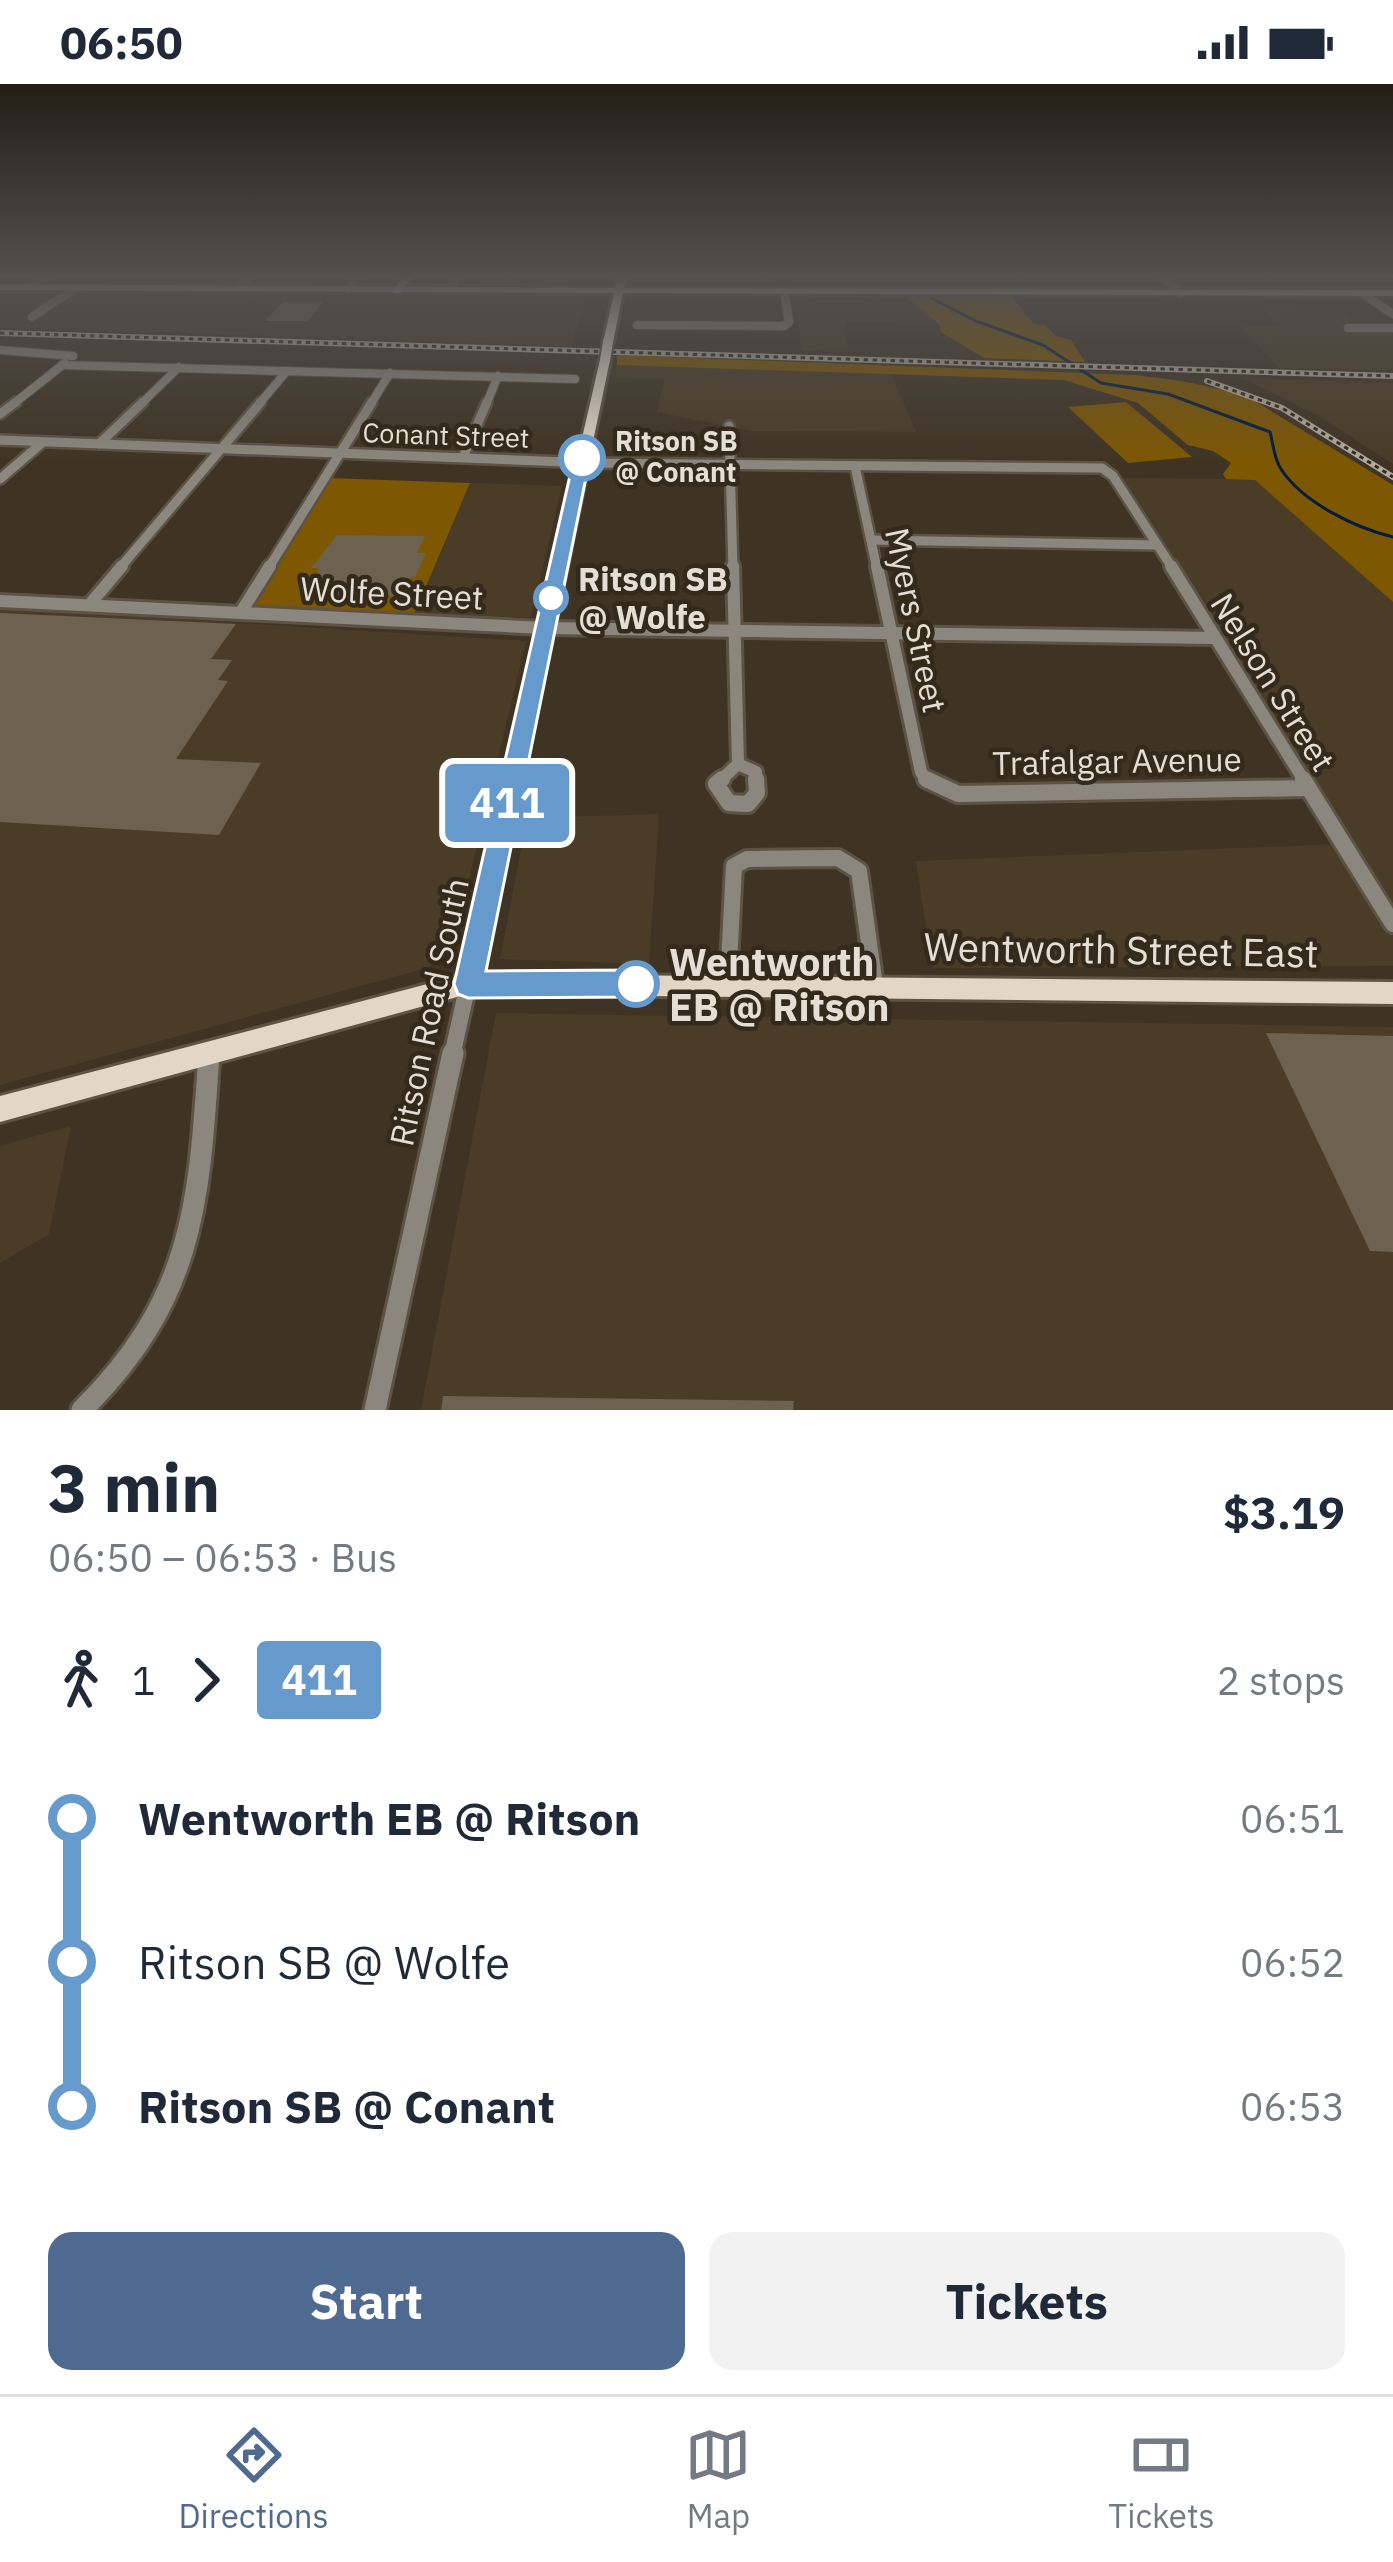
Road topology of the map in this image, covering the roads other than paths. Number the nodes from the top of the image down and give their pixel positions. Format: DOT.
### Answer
graph roads {
  1 [pos="609,338"];
  2 [pos="0,350"];
  3 [pos="62,365"];
  4 [pos="179,367"];
  5 [pos="287,371"];
  6 [pos="390,374"];
  7 [pos="498,376"];
  8 [pos="575,379"];
  9 [pos="0,402"];
  10 [pos="15,402"];
  11 [pos="0,414"];
  12 [pos="728,426"];
  13 [pos="0,440"];
  14 [pos="43,442"];
  15 [pos="99,444"];
  16 [pos="221,448"];
  17 [pos="341,453"];
  18 [pos="463,458"];
  19 [pos="581,463"];
  20 [pos="730,464"];
  21 [pos="855,466"];
  22 [pos="1107,470"];
  23 [pos="0,478"];
  24 [pos="871,541"];
  25 [pos="1156,544"];
  26 [pos="0,601"];
  27 [pos="90,604"];
  28 [pos="241,612"];
  29 [pos="544,628"];
  30 [pos="733,631"];
  31 [pos="890,634"];
  32 [pos="1213,638"];
  33 [pos="738,764"];
  34 [pos="930,784"];
  35 [pos="1307,788"];
  36 [pos="1393,924"];
  37 [pos="468,984"];
  38 [pos="728,984"];
  39 [pos="875,986"];
  40 [pos="1393,992"];
  41 [pos="209,1054"];
  42 [pos="0,1109"];
  43 [pos="82,1410"];
  44 [pos="375,1410"];
  1 -- 19 [label="main road, Ritson Road South, bridge"];
  2 -- 3 [label="street"];
  3 -- 4 [label="street"];
  3 -- 10 [label="street"];
  4 -- 5 [label="street"];
  4 -- 15 [label="street"];
  5 -- 6 [label="street"];
  5 -- 16 [label="street"];
  6 -- 7 [label="street"];
  6 -- 17 [label="street"];
  7 -- 8 [label="street"];
  7 -- 18 [label="street"];
  9 -- 10 [label="street"];
  10 -- 11 [label="street"];
  12 -- 20 [label="street"];
  13 -- 14 [label="street, Conant Street"];
  14 -- 15 [label="street, Conant Street"];
  14 -- 23 [label="street"];
  15 -- 16 [label="street, Conant Street"];
  16 -- 17 [label="street, Conant Street"];
  16 -- 27 [label="street"];
  17 -- 18 [label="street, Conant Street"];
  17 -- 28 [label="street"];
  18 -- 19 [label="street, Conant Street"];
  19 -- 20 [label="street, Conant Street"];
  19 -- 29 [label="main road, Ritson Road South"];
  20 -- 21 [label="street, Conant Street"];
  20 -- 30 [label="street"];
  21 -- 22 [label="street, Conant Street"];
  21 -- 24 [label="street, Myers Street"];
  22 -- 25 [label="street, Nelson Street"];
  24 -- 25 [label="street"];
  24 -- 31 [label="street, Myers Street"];
  25 -- 32 [label="street, Nelson Street"];
  26 -- 27 [label="street, Wolfe Street"];
  27 -- 28 [label="street, Wolfe Street"];
  28 -- 29 [label="street, Wolfe Street"];
  29 -- 30 [label="street, Wolfe Street"];
  29 -- 37 [label="main road, Ritson Road South"];
  30 -- 31 [label="street, Wolfe Street"];
  30 -- 33 [label="street"];
  31 -- 32 [label="street, Wolfe Street"];
  31 -- 34 [label="street, Myers Street"];
  32 -- 35 [label="street, Nelson Street"];
  34 -- 35 [label="street, Trafalgar Avenue"];
  35 -- 36 [label="street, Nelson Street"];
  37 -- 38 [label="main road, Wentworth Street East"];
  37 -- 41 [label="main road, Wentworth Street East"];
  37 -- 44 [label="street, Ritson Road South"];
  38 -- 39 [label="main road, Wentworth Street East"];
  38 -- 39 [label="street"];
  39 -- 40 [label="main road, Wentworth Street East"];
  41 -- 42 [label="main road, Wentworth Street East"];
  41 -- 43 [label="street"];
}
